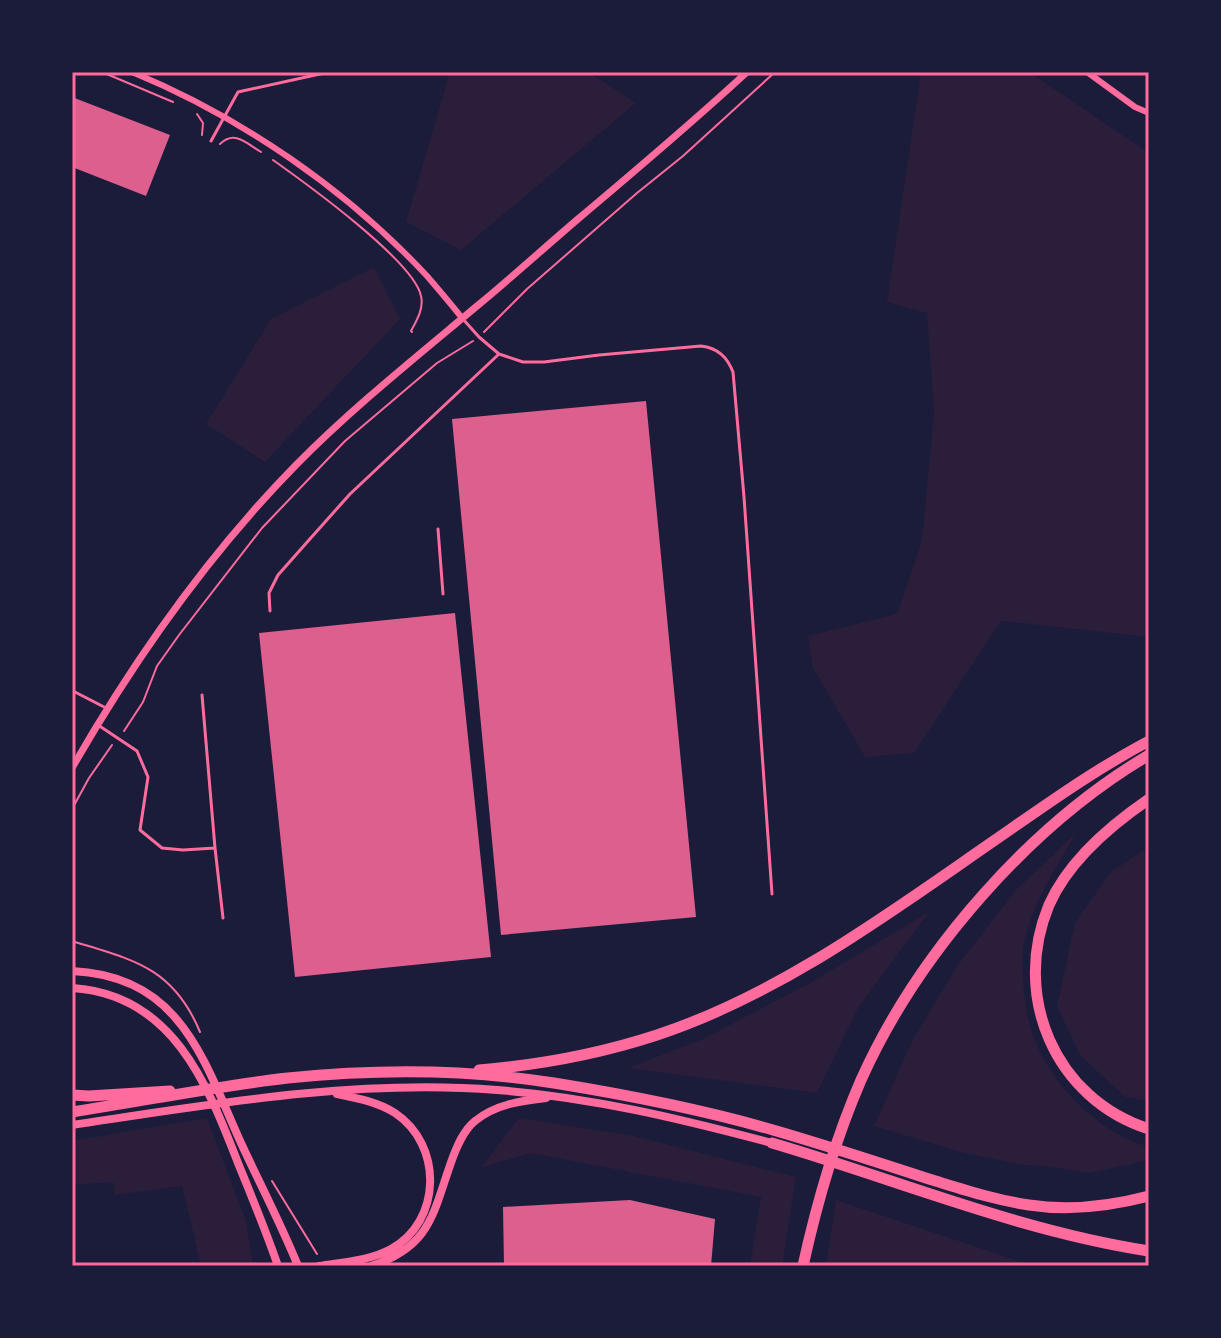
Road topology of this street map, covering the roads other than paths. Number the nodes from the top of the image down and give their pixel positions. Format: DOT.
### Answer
graph roads {
  1 [pos="132,72"];
  2 [pos="329,72"];
  3 [pos="747,72"];
  4 [pos="1087,72"];
  5 [pos="1149,113"];
  6 [pos="224,117"];
  7 [pos="211,141"];
  8 [pos="462,318"];
  9 [pos="499,354"];
  10 [pos="438,529"];
  11 [pos="443,594"];
  12 [pos="270,611"];
  13 [pos="73,691"];
  14 [pos="202,695"];
  15 [pos="108,709"];
  16 [pos="98,725"];
  17 [pos="1149,741"];
  18 [pos="1149,755"];
  19 [pos="72,768"];
  20 [pos="1149,799"];
  21 [pos="215,848"];
  22 [pos="772,894"];
  23 [pos="223,918"];
  24 [pos="72,971"];
  25 [pos="72,988"];
  26 [pos="442,1073"];
  27 [pos="207,1090"];
  28 [pos="324,1091"];
  29 [pos="72,1095"];
  30 [pos="559,1096"];
  31 [pos="72,1112"];
  32 [pos="72,1125"];
  33 [pos="1149,1129"];
  34 [pos="772,1143"];
  35 [pos="236,1144"];
  36 [pos="1149,1196"];
  37 [pos="1149,1251"];
  38 [pos="278,1266"];
  39 [pos="298,1266"];
  40 [pos="320,1266"];
  41 [pos="371,1266"];
  42 [pos="803,1266"];
  1 -- 6 [label="street"];
  2 -- 6 [label="lane"];
  3 -- 8 [label="street"];
  4 -- 5 [label="street"];
  6 -- 7 [label="lane"];
  6 -- 8 [label="street"];
  8 -- 9 [label="lane"];
  8 -- 15 [label="street"];
  9 -- 12 [label="lane"];
  9 -- 22 [label="lane"];
  10 -- 11 [label="lane"];
  13 -- 15 [label="lane"];
  14 -- 21 [label="lane"];
  15 -- 16 [label="street"];
  16 -- 19 [label="street"];
  16 -- 21 [label="lane"];
  17 -- 26 [label="highway"];
  18 -- 42 [label="highway"];
  20 -- 33 [label="highway"];
  21 -- 23 [label="lane"];
  24 -- 35 [label="main road"];
  25 -- 35 [label="main road"];
  26 -- 27 [label="highway"];
  26 -- 36 [label="highway"];
  27 -- 29 [label="highway"];
  27 -- 31 [label="highway"];
  28 -- 30 [label="main road"];
  28 -- 32 [label="main road"];
  28 -- 40 [label="main road"];
  30 -- 34 [label="main road"];
  30 -- 41 [label="main road"];
  34 -- 37 [label="highway"];
  35 -- 38 [label="main road"];
  35 -- 39 [label="main road"];
}
